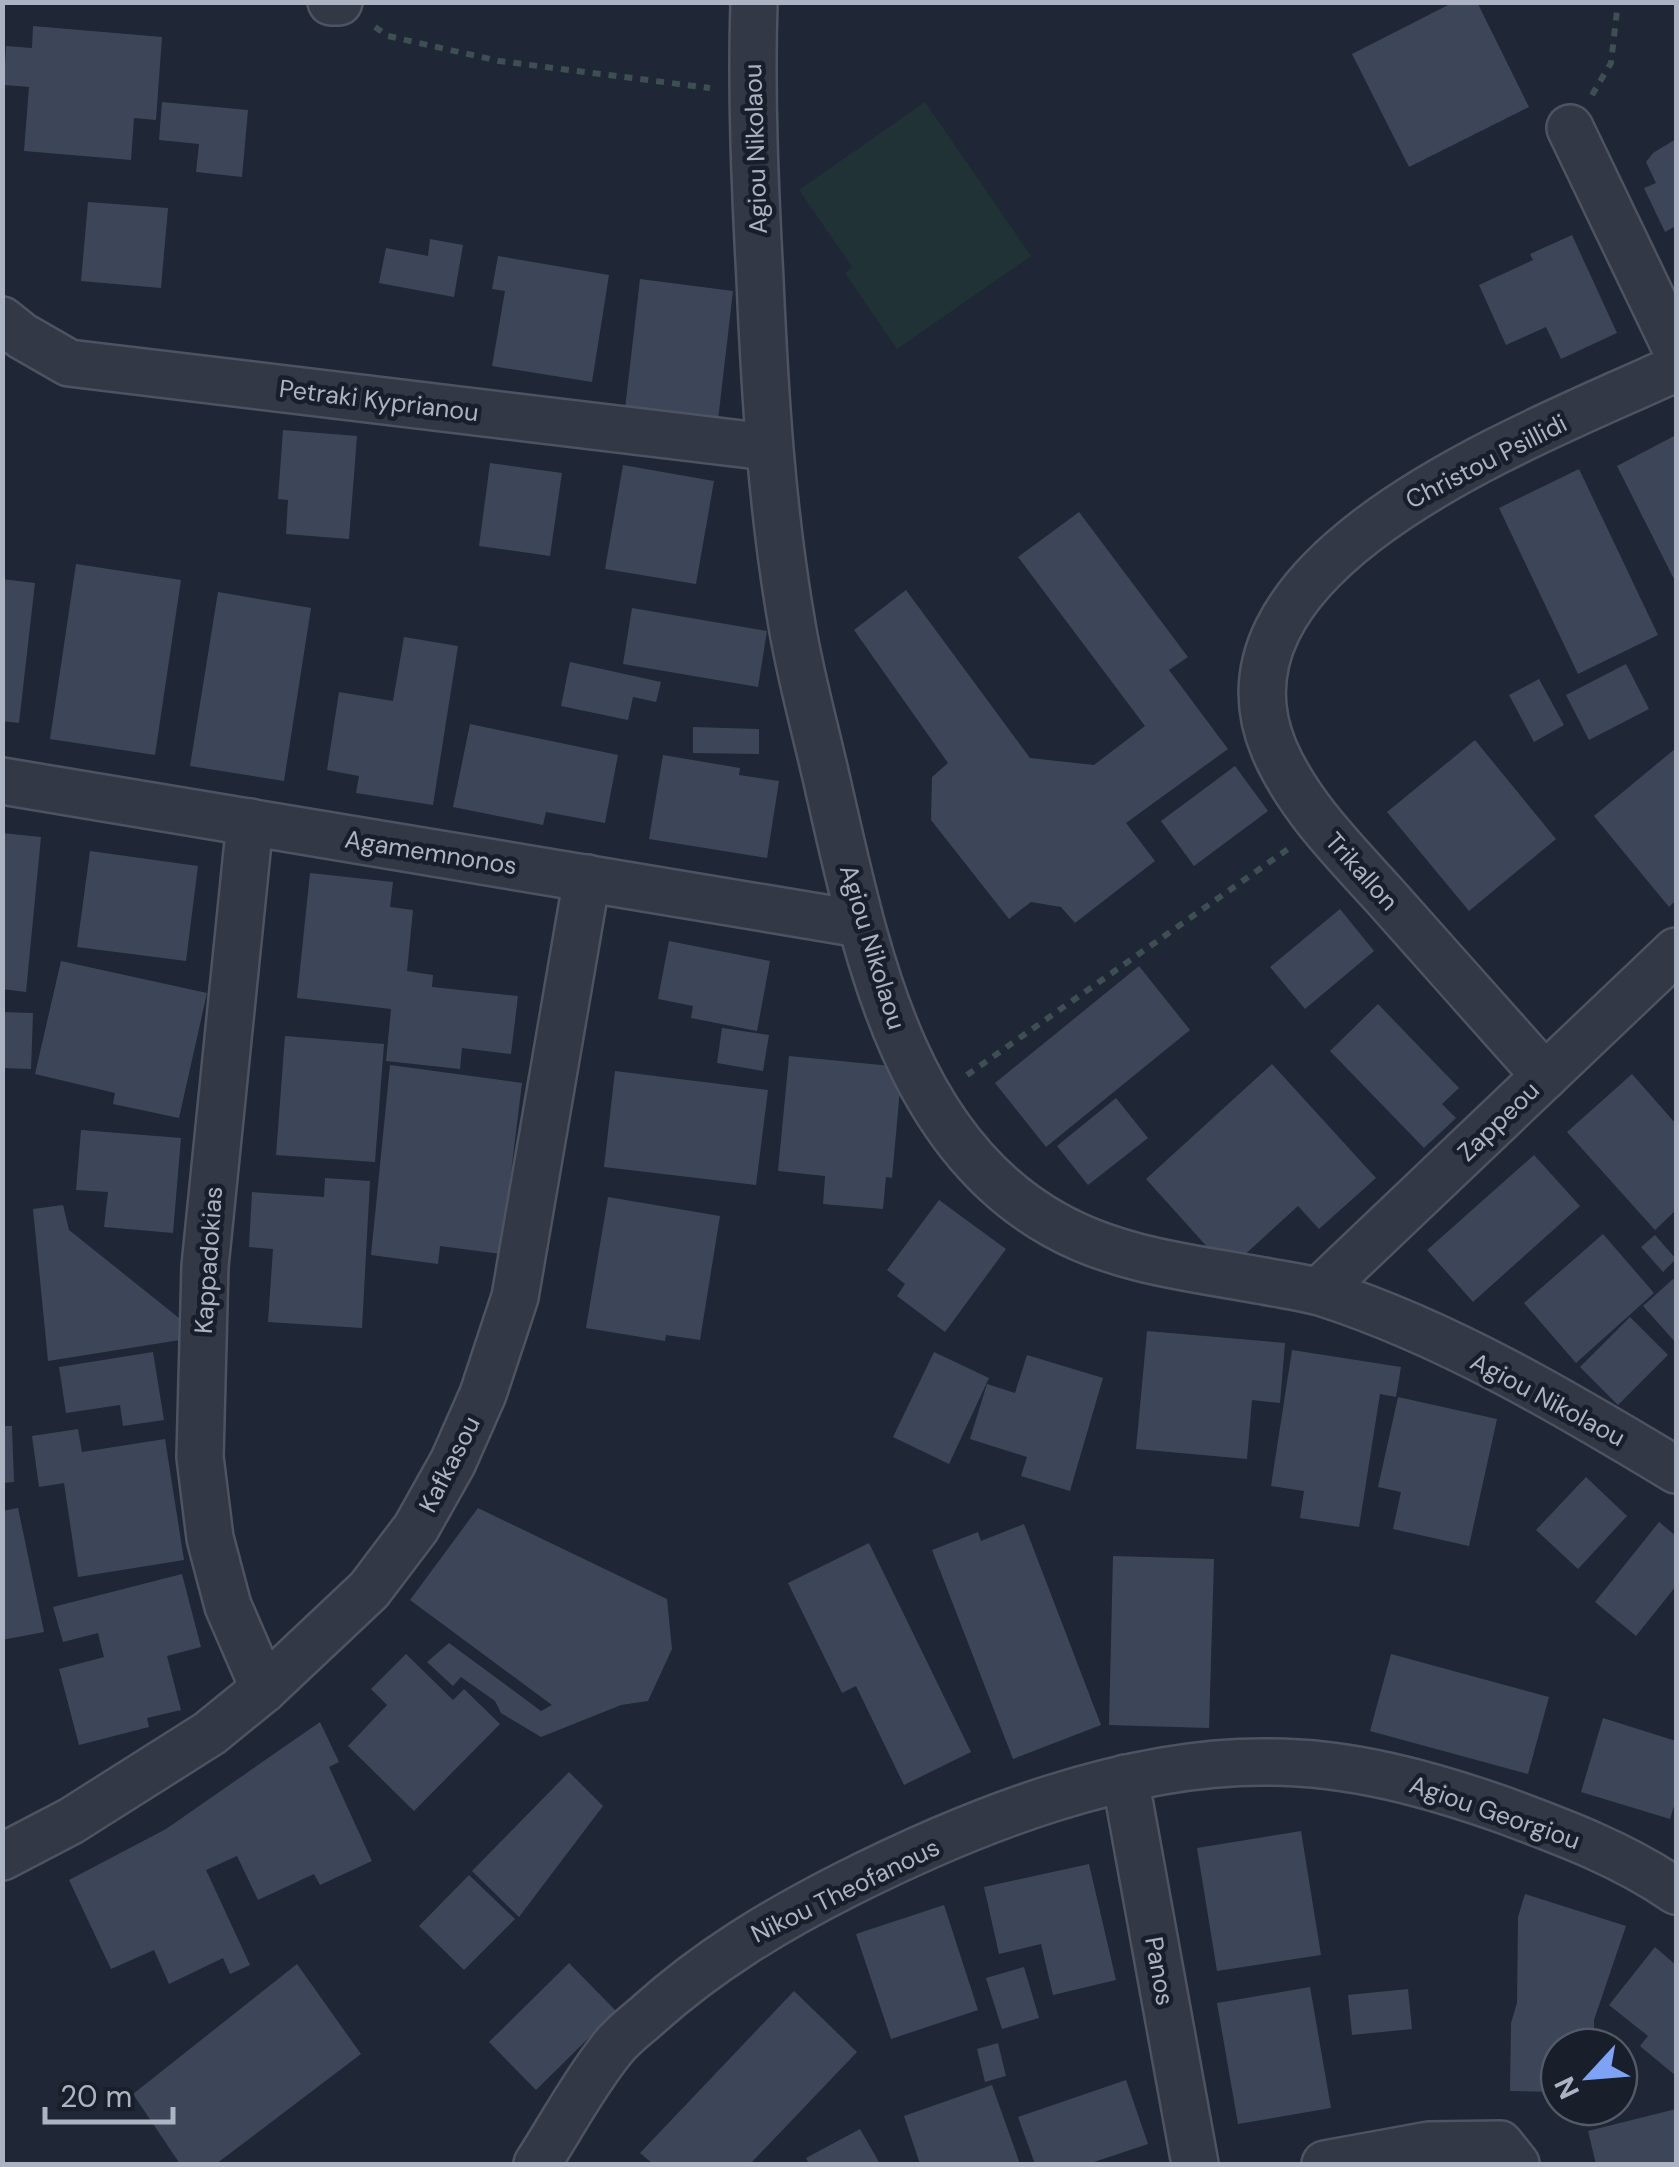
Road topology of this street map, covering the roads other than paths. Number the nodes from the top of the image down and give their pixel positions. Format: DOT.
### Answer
graph roads {
  1 [pos="754,2"];
  2 [pos="1570,128"];
  3 [pos="2,320"];
  4 [pos="1676,349"];
  5 [pos="1676,368"];
  6 [pos="768,447"];
  7 [pos="1278,628"];
  8 [pos="2,781"];
  9 [pos="250,822"];
  10 [pos="587,878"];
  11 [pos="860,924"];
  12 [pos="1676,950"];
  13 [pos="1545,1076"];
  14 [pos="1319,1291"];
  15 [pos="1676,1470"];
  16 [pos="264,1689"];
  17 [pos="1125,1778"];
  18 [pos="2,1857"];
  19 [pos="1676,1891"];
  20 [pos="537,2164"];
  21 [pos="1195,2164"];
  22 [pos="1326,2164"];
  23 [pos="1516,2164"];
  1 -- 6 [label="street, Agiou Nikolaou"];
  2 -- 4 [label="street"];
  3 -- 6 [label="street, Petraki Kyprianou"];
  5 -- 7 [label="street, Christou Psillidi"];
  6 -- 11 [label="street, Agiou Nikolaou"];
  7 -- 13 [label="street, Trikallon"];
  8 -- 9 [label="street, Agamemnonos"];
  9 -- 10 [label="street, Agamemnonos"];
  9 -- 16 [label="street, Kappadokias"];
  10 -- 11 [label="street, Agamemnonos"];
  10 -- 16 [label="street, Kafkasou"];
  11 -- 14 [label="street, Agiou Nikolaou"];
  12 -- 13 [label="street, Zappeou"];
  13 -- 14 [label="street, Zappeou"];
  14 -- 15 [label="street, Agiou Nikolaou"];
  16 -- 18 [label="street, Kafkasou"];
  17 -- 19 [label="street, Agiou Georgiou"];
  17 -- 20 [label="street, Nikou Theofanous"];
  17 -- 21 [label="street, Panos"];
  22 -- 23 [label="street"];
}
